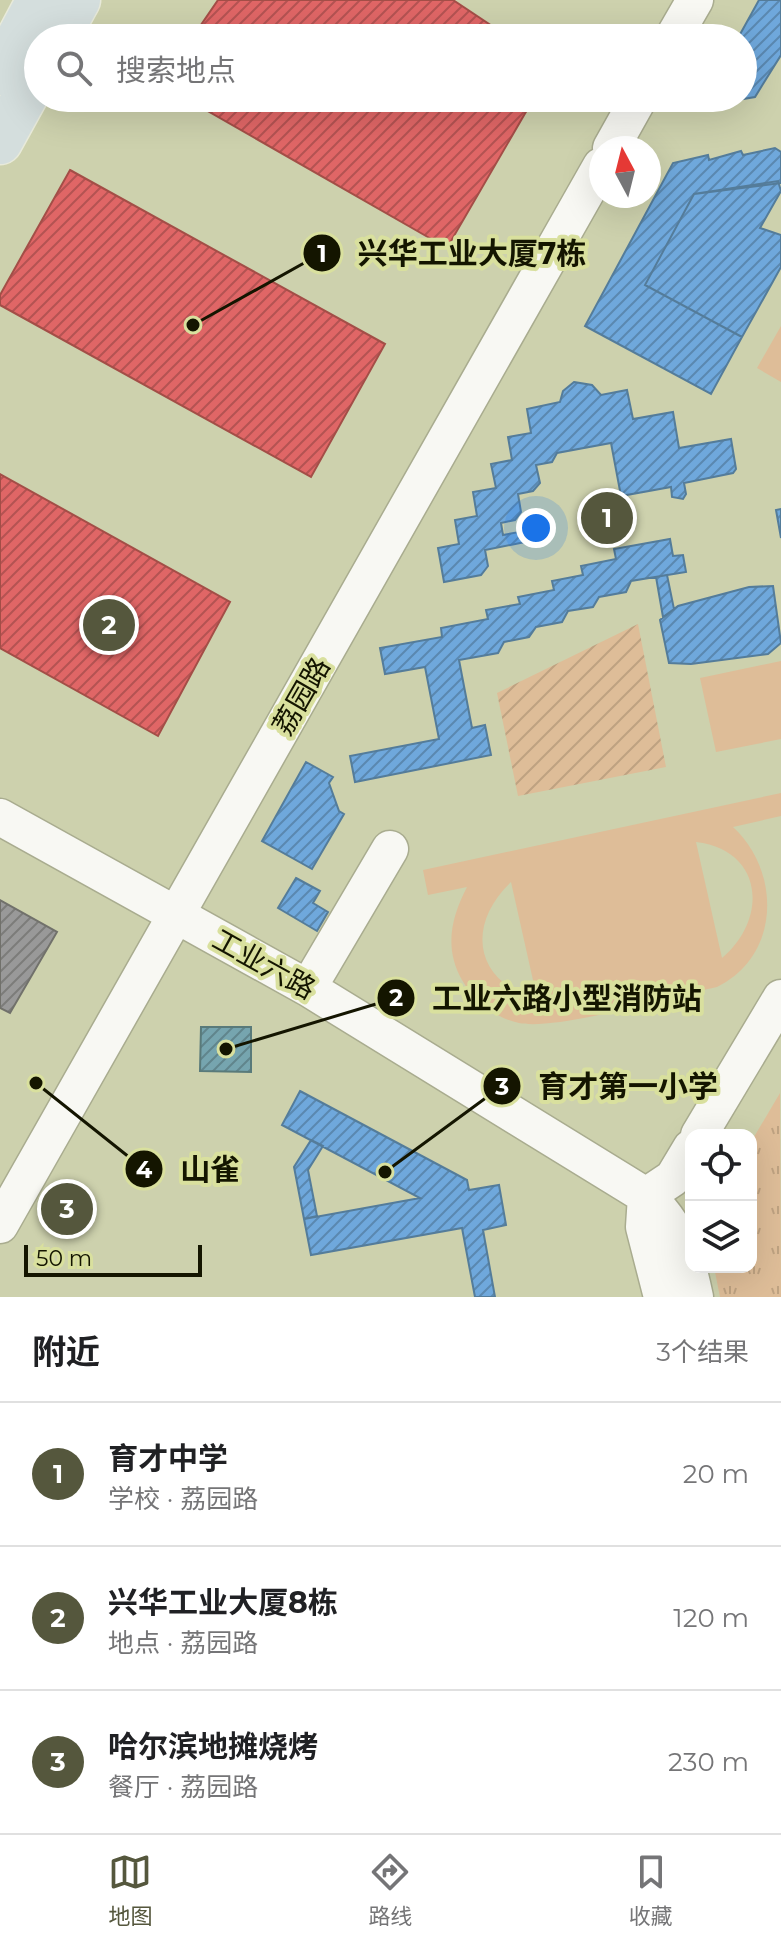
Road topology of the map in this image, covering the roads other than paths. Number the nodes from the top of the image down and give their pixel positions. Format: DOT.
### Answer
graph roads {
  1 [pos="78,0"];
  2 [pos="695,0"];
  3 [pos="44,24"];
  4 [pos="681,24"];
  5 [pos="24,42"];
  6 [pos="24,58"];
  7 [pos="0,73"];
  8 [pos="631,112"];
  9 [pos="618,136"];
  10 [pos="0,142"];
  11 [pos="589,187"];
  12 [pos="0,817"];
  13 [pos="390,849"];
  14 [pos="177,915"];
  15 [pos="308,988"];
  16 [pos="781,998"];
  17 [pos="703,1129"];
  18 [pos="685,1158"];
  19 [pos="646,1196"];
  20 [pos="0,1225"];
  21 [pos="662,1297"];
  22 [pos="695,1297"];
  1 -- 3 [label="main road"];
  2 -- 4 [label="street"];
  5 -- 7 [label="main road"];
  6 -- 10 [label="main road"];
  8 -- 9 [label="street"];
  11 -- 14 [label="street, 荔园路"];
  12 -- 14 [label="street, 工业六路"];
  13 -- 15 [label="street"];
  14 -- 15 [label="street, 工业六路"];
  14 -- 20 [label="street, 荔园路"];
  15 -- 19 [label="street, 工业六路"];
  16 -- 17 [label="street"];
  18 -- 19 [label="street"];
  19 -- 21 [label="street"];
  19 -- 22 [label="street, 工业六路"];
}
